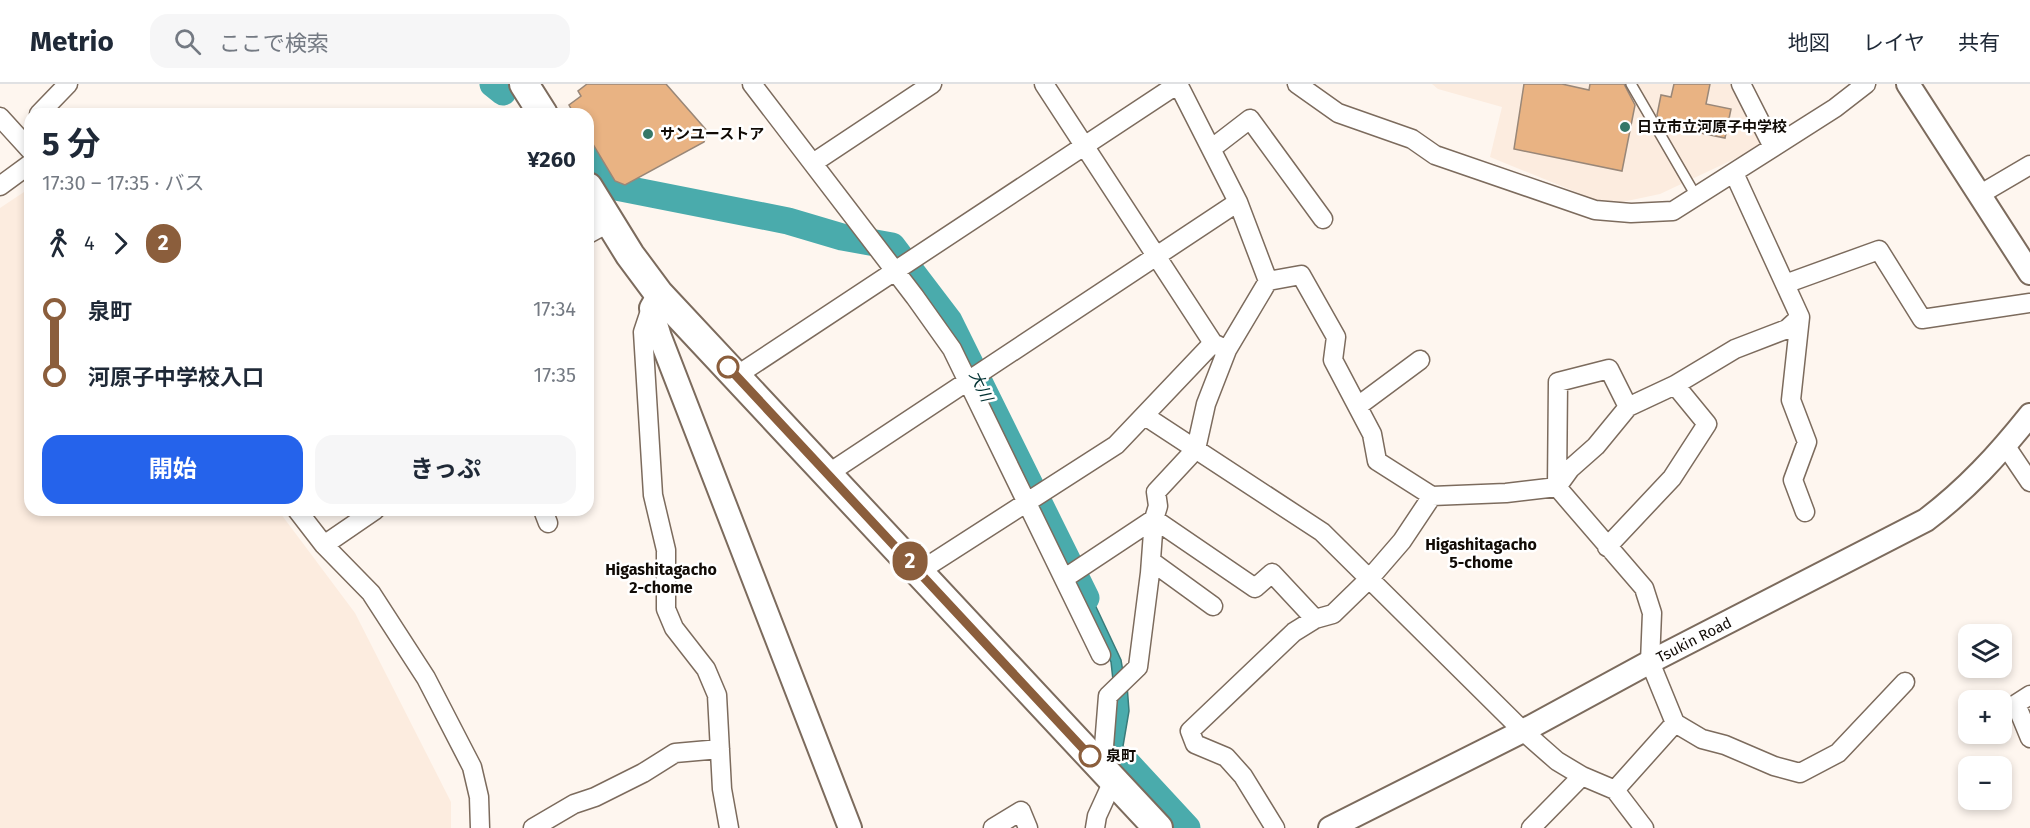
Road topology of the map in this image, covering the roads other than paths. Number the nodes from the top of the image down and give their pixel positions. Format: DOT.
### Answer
graph roads {
  1 [pos="68,84"];
  2 [pos="524,84"];
  3 [pos="752,84"];
  4 [pos="932,84"];
  5 [pos="1044,84"];
  6 [pos="1178,84"];
  7 [pos="1297,84"];
  8 [pos="1631,84"];
  9 [pos="1741,84"];
  10 [pos="1866,84"];
  11 [pos="1908,84"];
  12 [pos="45,108"];
  13 [pos="539,108"];
  14 [pos="0,117"];
  15 [pos="24,135"];
  16 [pos="1083,145"];
  17 [pos="1773,147"];
  18 [pos="1211,149"];
  19 [pos="813,163"];
  20 [pos="2030,165"];
  21 [pos="24,169"];
  22 [pos="1734,173"];
  23 [pos="0,186"];
  24 [pos="1979,195"];
  25 [pos="1696,196"];
  26 [pos="1238,202"];
  27 [pos="594,209"];
  28 [pos="1323,219"];
  29 [pos="599,228"];
  30 [pos="1157,258"];
  31 [pos="901,266"];
  32 [pos="2030,273"];
  33 [pos="1268,281"];
  34 [pos="1785,284"];
  35 [pos="655,301"];
  36 [pos="2030,303"];
  37 [pos="1800,317"];
  38 [pos="1220,346"];
  39 [pos="1420,360"];
  40 [pos="736,376"];
  41 [pos="974,377"];
  42 [pos="1675,385"];
  43 [pos="1358,406"];
  44 [pos="1628,407"];
  45 [pos="2030,415"];
  46 [pos="1145,416"];
  47 [pos="2005,446"];
  48 [pos="1196,449"];
  49 [pos="829,473"];
  50 [pos="2030,482"];
  51 [pos="1557,488"];
  52 [pos="1432,496"];
  53 [pos="1033,499"];
  54 [pos="1805,513"];
  55 [pos="302,516"];
  56 [pos="366,516"];
  57 [pos="1154,519"];
  58 [pos="324,545"];
  59 [pos="1607,547"];
  60 [pos="1151,561"];
  61 [pos="920,571"];
  62 [pos="1070,575"];
  63 [pos="1370,578"];
  64 [pos="1213,606"];
  65 [pos="1315,619"];
  66 [pos="1101,655"];
  67 [pos="1650,662"];
  68 [pos="1905,682"];
  69 [pos="2030,695"];
  70 [pos="1675,723"];
  71 [pos="1523,730"];
  72 [pos="2030,738"];
  73 [pos="720,749"];
  74 [pos="1105,771"];
  75 [pos="1582,776"];
  76 [pos="1615,790"];
  77 [pos="480,828"];
  78 [pos="533,828"];
  79 [pos="729,828"];
  80 [pos="850,828"];
  81 [pos="993,828"];
  82 [pos="1028,828"];
  83 [pos="1095,828"];
  84 [pos="1158,828"];
  85 [pos="1275,828"];
  86 [pos="1330,828"];
  87 [pos="1531,828"];
  88 [pos="1644,828"];
  1 -- 12 [label="street"];
  2 -- 13 [label="main road"];
  3 -- 19 [label="street"];
  4 -- 19 [label="street"];
  5 -- 16 [label="street"];
  6 -- 16 [label="street"];
  6 -- 18 [label="street"];
  7 -- 25 [label="street"];
  8 -- 25 [label="lane"];
  9 -- 17 [label="street"];
  10 -- 17 [label="street"];
  11 -- 24 [label="street"];
  14 -- 15 [label="street"];
  16 -- 30 [label="street"];
  16 -- 31 [label="street"];
  17 -- 22 [label="street"];
  18 -- 26 [label="street"];
  18 -- 28 [label="street"];
  19 -- 31 [label="street"];
  20 -- 24 [label="street"];
  21 -- 23 [label="street"];
  22 -- 25 [label="street"];
  22 -- 34 [label="street"];
  24 -- 32 [label="street"];
  26 -- 30 [label="street"];
  26 -- 33 [label="street"];
  27 -- 29 [label="main road"];
  29 -- 35 [label="main road"];
  30 -- 38 [label="street"];
  30 -- 41 [label="street"];
  31 -- 40 [label="street"];
  31 -- 41 [label="street"];
  33 -- 38 [label="street"];
  33 -- 43 [label="street"];
  34 -- 36 [label="street"];
  34 -- 37 [label="street"];
  35 -- 40 [label="main road"];
  35 -- 73 [label="street"];
  35 -- 80 [label="street"];
  37 -- 42 [label="street"];
  37 -- 54 [label="street"];
  38 -- 46 [label="street"];
  38 -- 48 [label="street"];
  39 -- 43 [label="street"];
  40 -- 49 [label="main road"];
  41 -- 49 [label="street"];
  41 -- 53 [label="street"];
  42 -- 44 [label="street"];
  42 -- 59 [label="street"];
  43 -- 52 [label="street"];
  44 -- 51 [label="street"];
  44 -- 51 [label="street"];
  45 -- 47 [label="street, Tsukin Road"];
  46 -- 48 [label="street"];
  46 -- 53 [label="street"];
  47 -- 50 [label="street"];
  47 -- 67 [label="street, Tsukin Road"];
  48 -- 57 [label="street"];
  48 -- 63 [label="street"];
  49 -- 61 [label="main road"];
  51 -- 52 [label="street"];
  51 -- 59 [label="street"];
  52 -- 63 [label="street"];
  53 -- 61 [label="street"];
  53 -- 62 [label="street"];
  55 -- 58 [label="street"];
  56 -- 58 [label="street"];
  57 -- 60 [label="street"];
  57 -- 62 [label="street"];
  57 -- 65 [label="street"];
  58 -- 77 [label="street"];
  59 -- 67 [label="street"];
  60 -- 64 [label="street"];
  60 -- 74 [label="street"];
  61 -- 74 [label="main road"];
  62 -- 66 [label="street"];
  63 -- 65 [label="street"];
  63 -- 71 [label="street"];
  65 -- 85 [label="street"];
  67 -- 70 [label="street"];
  67 -- 71 [label="street, Tsukin Road"];
  68 -- 70 [label="street"];
  69 -- 72 [label="street"];
  70 -- 76 [label="street"];
  71 -- 75 [label="street"];
  71 -- 86 [label="street, Tsukin Road"];
  73 -- 78 [label="street"];
  73 -- 79 [label="street"];
  74 -- 83 [label="street"];
  74 -- 84 [label="main road"];
  75 -- 76 [label="street"];
  75 -- 87 [label="street"];
  76 -- 88 [label="street"];
  81 -- 82 [label="street"];
}
